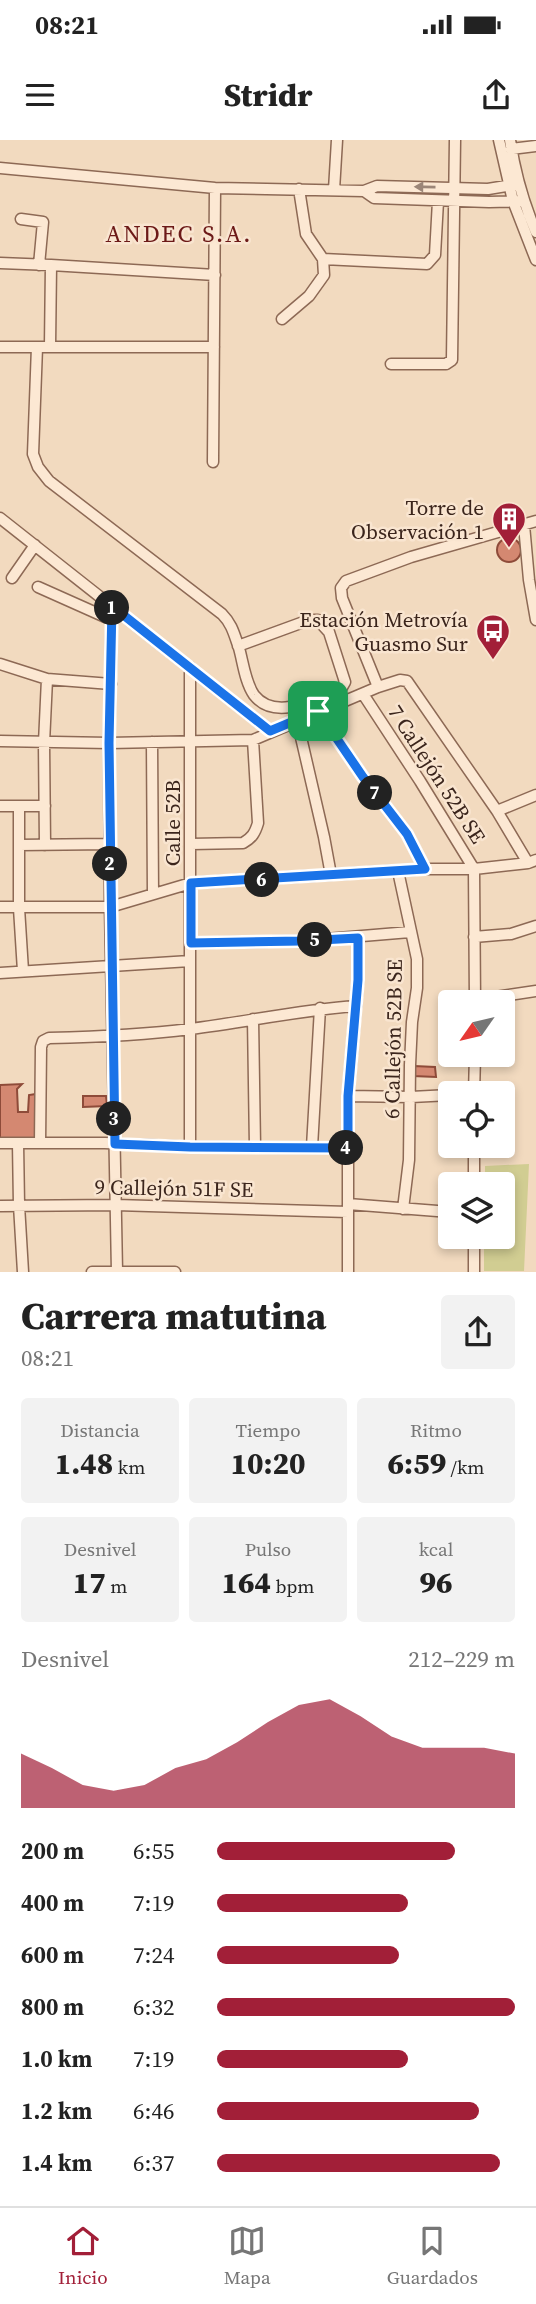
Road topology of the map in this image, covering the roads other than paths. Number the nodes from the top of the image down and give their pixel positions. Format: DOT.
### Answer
graph roads {
  1 [pos="337,140"];
  2 [pos="455,140"];
  3 [pos="499,140"];
  4 [pos="535,144"];
  5 [pos="510,145"];
  6 [pos="0,168"];
  7 [pos="513,185"];
  8 [pos="215,188"];
  9 [pos="453,188"];
  10 [pos="299,189"];
  11 [pos="334,190"];
  12 [pos="364,191"];
  13 [pos="438,201"];
  14 [pos="453,201"];
  15 [pos="518,201"];
  16 [pos="21,219"];
  17 [pos="536,232"];
  18 [pos="323,259"];
  19 [pos="536,260"];
  20 [pos="0,263"];
  21 [pos="39,265"];
  22 [pos="51,265"];
  23 [pos="215,275"];
  24 [pos="282,319"];
  25 [pos="37,346"];
  26 [pos="50,346"];
  27 [pos="0,347"];
  28 [pos="214,347"];
  29 [pos="391,364"];
  30 [pos="213,462"];
  31 [pos="0,518"];
  32 [pos="536,521"];
  33 [pos="524,525"];
  34 [pos="35,545"];
  35 [pos="12,578"];
  36 [pos="38,587"];
  37 [pos="112,606"];
  38 [pos="112,620"];
  39 [pos="536,620"];
  40 [pos="238,646"];
  41 [pos="0,664"];
  42 [pos="190,667"];
  43 [pos="47,678"];
  44 [pos="111,684"];
  45 [pos="378,687"];
  46 [pos="363,694"];
  47 [pos="318,711"];
  48 [pos="298,720"];
  49 [pos="270,731"];
  50 [pos="253,740"];
  51 [pos="0,741"];
  52 [pos="191,741"];
  53 [pos="152,742"];
  54 [pos="44,743"];
  55 [pos="109,743"];
  56 [pos="536,795"];
  57 [pos="0,806"];
  58 [pos="19,806"];
  59 [pos="45,806"];
  60 [pos="498,811"];
  61 [pos="110,844"];
  62 [pos="191,844"];
  63 [pos="19,845"];
  64 [pos="45,845"];
  65 [pos="532,862"];
  66 [pos="425,869"];
  67 [pos="474,869"];
  68 [pos="398,871"];
  69 [pos="331,875"];
  70 [pos="191,883"];
  71 [pos="153,894"];
  72 [pos="0,907"];
  73 [pos="110,907"];
  74 [pos="19,908"];
  75 [pos="536,926"];
  76 [pos="410,932"];
  77 [pos="474,937"];
  78 [pos="358,938"];
  79 [pos="191,943"];
  80 [pos="190,961"];
  81 [pos="112,965"];
  82 [pos="23,971"];
  83 [pos="0,973"];
  84 [pos="475,990"];
  85 [pos="536,991"];
  86 [pos="515,995"];
  87 [pos="356,1006"];
  88 [pos="320,1009"];
  89 [pos="253,1019"];
  90 [pos="189,1029"];
  91 [pos="113,1036"];
  92 [pos="348,1096"];
  93 [pos="438,1096"];
  94 [pos="411,1097"];
  95 [pos="0,1143"];
  96 [pos="18,1143"];
  97 [pos="40,1143"];
  98 [pos="115,1144"];
  99 [pos="190,1147"];
  100 [pos="255,1147"];
  101 [pos="312,1147"];
  102 [pos="348,1148"];
  103 [pos="19,1205"];
  104 [pos="116,1205"];
  105 [pos="0,1206"];
  106 [pos="348,1208"];
  107 [pos="403,1209"];
  108 [pos="438,1211"];
  109 [pos="474,1249"];
  110 [pos="117,1271"];
  111 [pos="23,1272"];
  112 [pos="92,1272"];
  113 [pos="175,1272"];
  114 [pos="348,1272"];
  115 [pos="474,1272"];
  1 -- 11 [label="street"];
  2 -- 9 [label="street"];
  3 -- 7 [label="street"];
  4 -- 5 [label="street"];
  5 -- 7 [label="street"];
  6 -- 8 [label="street"];
  7 -- 9 [label="street"];
  7 -- 15 [label="street"];
  8 -- 10 [label="street"];
  8 -- 23 [label="street"];
  9 -- 12 [label="street, one-way"];
  9 -- 14 [label="street"];
  10 -- 11 [label="street"];
  10 -- 18 [label="street"];
  11 -- 12 [label="street"];
  12 -- 13 [label="street"];
  13 -- 14 [label="street"];
  13 -- 18 [label="street"];
  14 -- 15 [label="street"];
  14 -- 29 [label="street"];
  15 -- 17 [label="street"];
  15 -- 19 [label="street"];
  16 -- 21 [label="street"];
  18 -- 24 [label="street"];
  20 -- 21 [label="street"];
  21 -- 22 [label="street"];
  22 -- 23 [label="street"];
  22 -- 26 [label="street"];
  23 -- 28 [label="street"];
  25 -- 26 [label="street"];
  25 -- 27 [label="street"];
  25 -- 40 [label="street"];
  26 -- 28 [label="street"];
  28 -- 30 [label="street"];
  31 -- 34 [label="street"];
  32 -- 33 [label="street"];
  33 -- 39 [label="street"];
  33 -- 45 [label="street"];
  34 -- 35 [label="street"];
  34 -- 37 [label="street"];
  36 -- 38 [label="street"];
  37 -- 38 [label="street"];
  37 -- 42 [label="street"];
  38 -- 44 [label="street"];
  40 -- 40 [label="street"];
  41 -- 43 [label="street"];
  42 -- 49 [label="street"];
  42 -- 52 [label="street, Calle 52B"];
  43 -- 44 [label="street"];
  43 -- 54 [label="street"];
  44 -- 55 [label="street"];
  45 -- 46 [label="street"];
  45 -- 60 [label="street"];
  46 -- 47 [label="street"];
  46 -- 67 [label="street, 7 Callejón 52B SE"];
  47 -- 48 [label="street"];
  47 -- 66 [label="street"];
  48 -- 49 [label="street"];
  48 -- 69 [label="street"];
  49 -- 50 [label="street"];
  50 -- 52 [label="street"];
  50 -- 62 [label="street"];
  51 -- 54 [label="street"];
  52 -- 53 [label="street"];
  52 -- 62 [label="street, Calle 52B"];
  53 -- 55 [label="street"];
  53 -- 71 [label="street"];
  54 -- 55 [label="street"];
  54 -- 59 [label="street"];
  55 -- 61 [label="street"];
  56 -- 60 [label="street"];
  57 -- 58 [label="street"];
  58 -- 59 [label="street"];
  58 -- 63 [label="street"];
  59 -- 64 [label="street"];
  60 -- 65 [label="street"];
  61 -- 64 [label="street"];
  61 -- 73 [label="street"];
  62 -- 70 [label="street, Calle 52B"];
  63 -- 64 [label="street"];
  63 -- 74 [label="street"];
  65 -- 67 [label="street"];
  66 -- 67 [label="street"];
  66 -- 68 [label="street"];
  67 -- 77 [label="street, 7 Callejón 52B SE"];
  68 -- 69 [label="street"];
  68 -- 76 [label="street, 6 Callejón 52B SE"];
  69 -- 70 [label="street"];
  70 -- 71 [label="street"];
  70 -- 79 [label="street, Calle 52B"];
  71 -- 73 [label="street"];
  72 -- 74 [label="street"];
  73 -- 74 [label="street"];
  73 -- 81 [label="street"];
  74 -- 82 [label="street"];
  75 -- 77 [label="street"];
  76 -- 78 [label="street"];
  76 -- 94 [label="street, 6 Callejón 52B SE"];
  77 -- 84 [label="street, 7 Callejón 52B SE"];
  78 -- 79 [label="street"];
  78 -- 87 [label="street"];
  79 -- 80 [label="street, Calle 52B"];
  80 -- 81 [label="street"];
  80 -- 90 [label="street, Calle 52B"];
  81 -- 82 [label="street"];
  81 -- 91 [label="street"];
  82 -- 83 [label="street"];
  85 -- 86 [label="street"];
  87 -- 88 [label="street"];
  87 -- 92 [label="street"];
  88 -- 89 [label="street"];
  88 -- 101 [label="street"];
  89 -- 90 [label="street"];
  89 -- 100 [label="street"];
  90 -- 91 [label="street"];
  90 -- 99 [label="street, Calle 52B"];
  91 -- 97 [label="street"];
  91 -- 98 [label="street"];
  92 -- 94 [label="street"];
  92 -- 102 [label="street"];
  93 -- 94 [label="street"];
  94 -- 107 [label="street, 6 Callejón 52B SE"];
  95 -- 96 [label="street"];
  96 -- 97 [label="street"];
  96 -- 103 [label="street"];
  97 -- 98 [label="street"];
  98 -- 99 [label="street"];
  98 -- 104 [label="street"];
  99 -- 100 [label="street"];
  100 -- 101 [label="street"];
  101 -- 102 [label="street"];
  102 -- 106 [label="street"];
  103 -- 104 [label="street, 9 Callejón 51F SE"];
  103 -- 105 [label="street, 9 Callejón 51F SE"];
  103 -- 111 [label="street"];
  104 -- 106 [label="street, 9 Callejón 51F SE"];
  104 -- 110 [label="street"];
  106 -- 107 [label="street, 9 Callejón 51F SE"];
  106 -- 114 [label="street"];
  107 -- 108 [label="street, 9 Callejón 51F SE"];
  109 -- 115 [label="street"];
  110 -- 112 [label="street"];
  110 -- 113 [label="street"];
}
